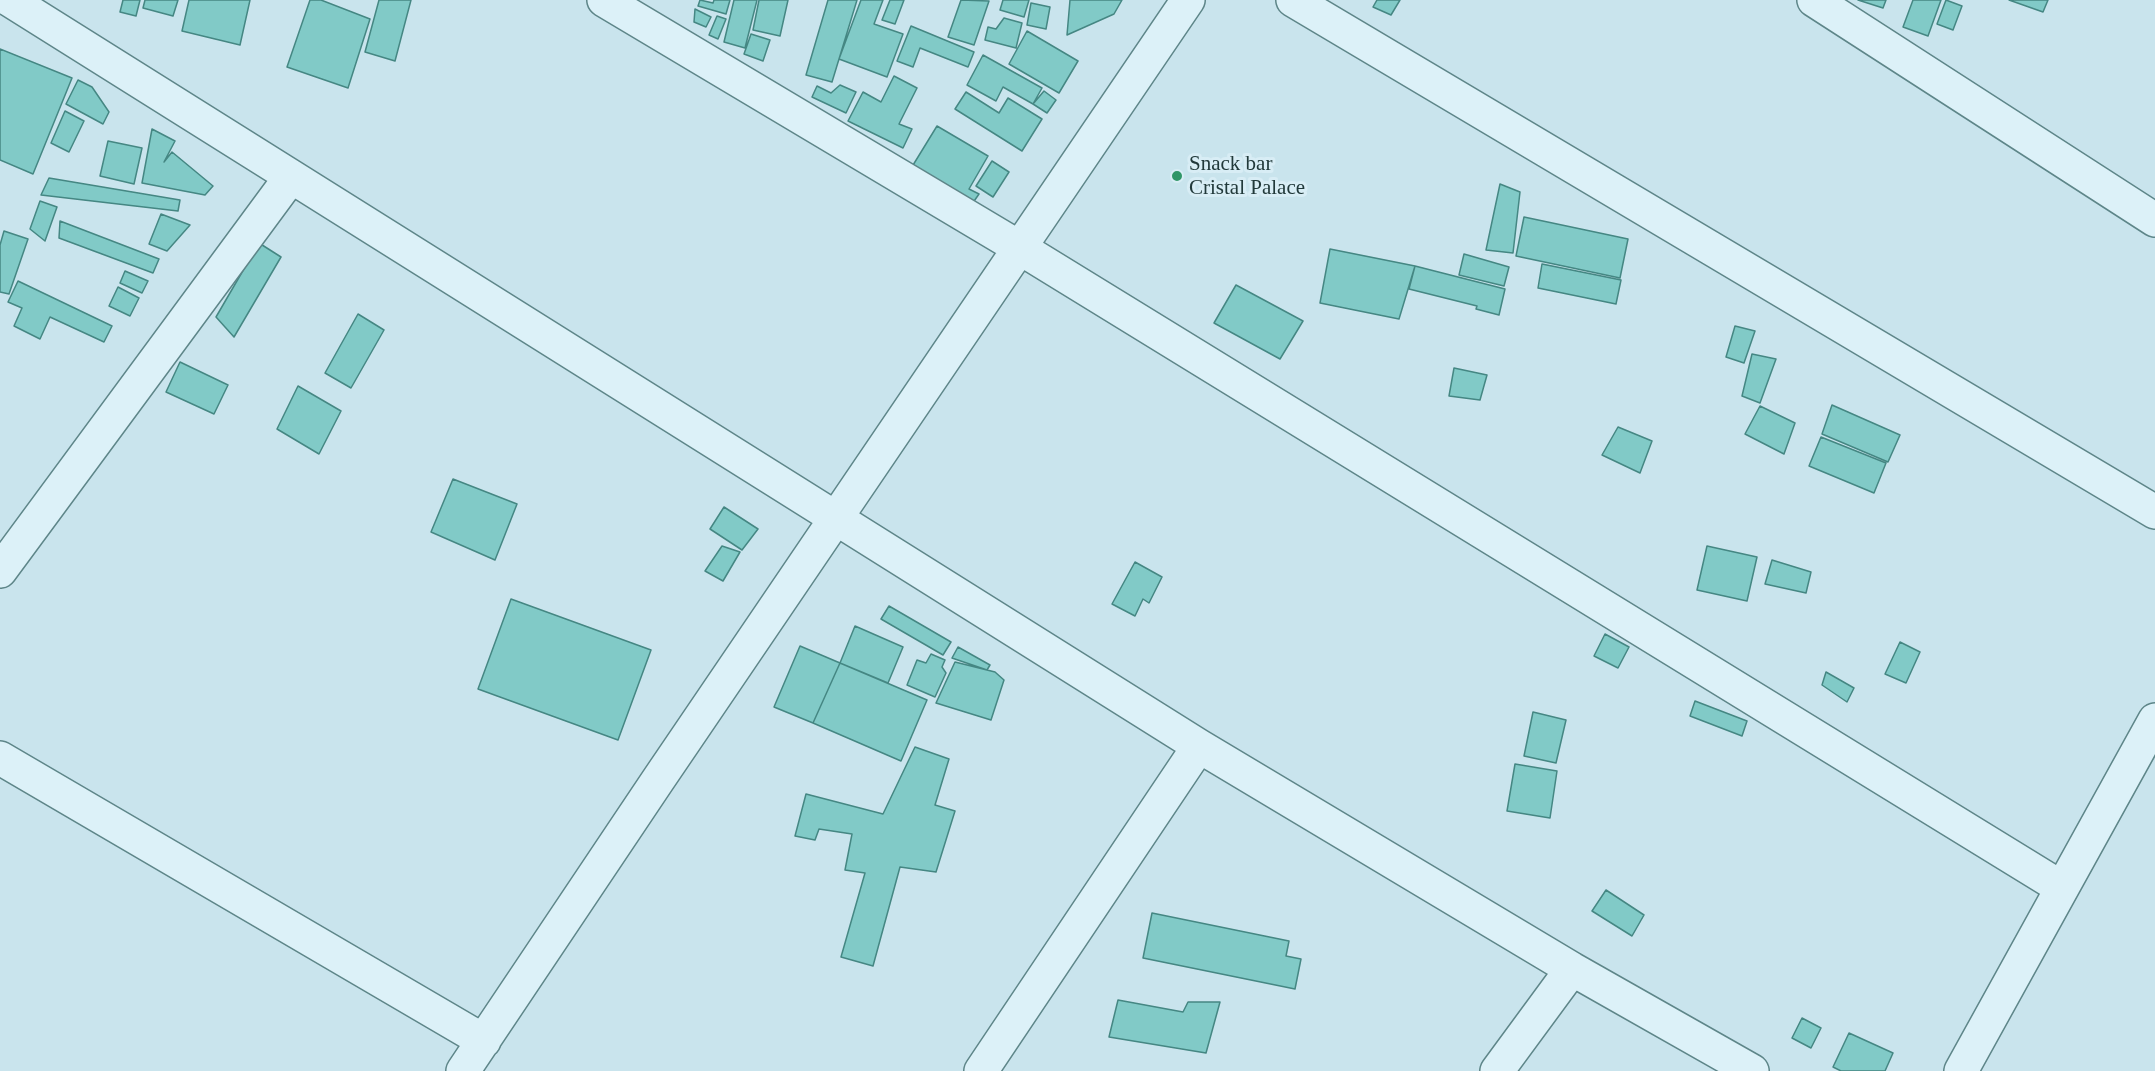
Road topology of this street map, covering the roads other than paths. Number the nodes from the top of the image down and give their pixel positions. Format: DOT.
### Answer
graph roads {
  1 [pos="10,0"];
  2 [pos="604,0"];
  3 [pos="1188,0"];
  4 [pos="1293,0"];
  5 [pos="1814,0"];
  6 [pos="290,178"];
  7 [pos="2155,220"];
  8 [pos="1020,248"];
  9 [pos="2155,512"];
  10 [pos="837,519"];
  11 [pos="0,571"];
  12 [pos="2155,720"];
  13 [pos="1199,746"];
  14 [pos="0,758"];
  15 [pos="2061,888"];
  16 [pos="1572,969"];
  17 [pos="484,1041"];
  18 [pos="463,1071"];
  19 [pos="981,1071"];
  20 [pos="1497,1071"];
  21 [pos="1752,1071"];
  22 [pos="1961,1071"];
  1 -- 6 [label="street"];
  2 -- 8 [label="street"];
  3 -- 8 [label="street"];
  4 -- 9 [label="street"];
  5 -- 7 [label="street"];
  6 -- 10 [label="street"];
  6 -- 11 [label="street"];
  8 -- 10 [label="street"];
  8 -- 15 [label="street"];
  10 -- 13 [label="street"];
  10 -- 17 [label="street"];
  12 -- 15 [label="street"];
  13 -- 16 [label="street"];
  13 -- 19 [label="street"];
  14 -- 17 [label="street"];
  15 -- 22 [label="street"];
  16 -- 20 [label="street"];
  16 -- 21 [label="street"];
  17 -- 18 [label="street"];
}
